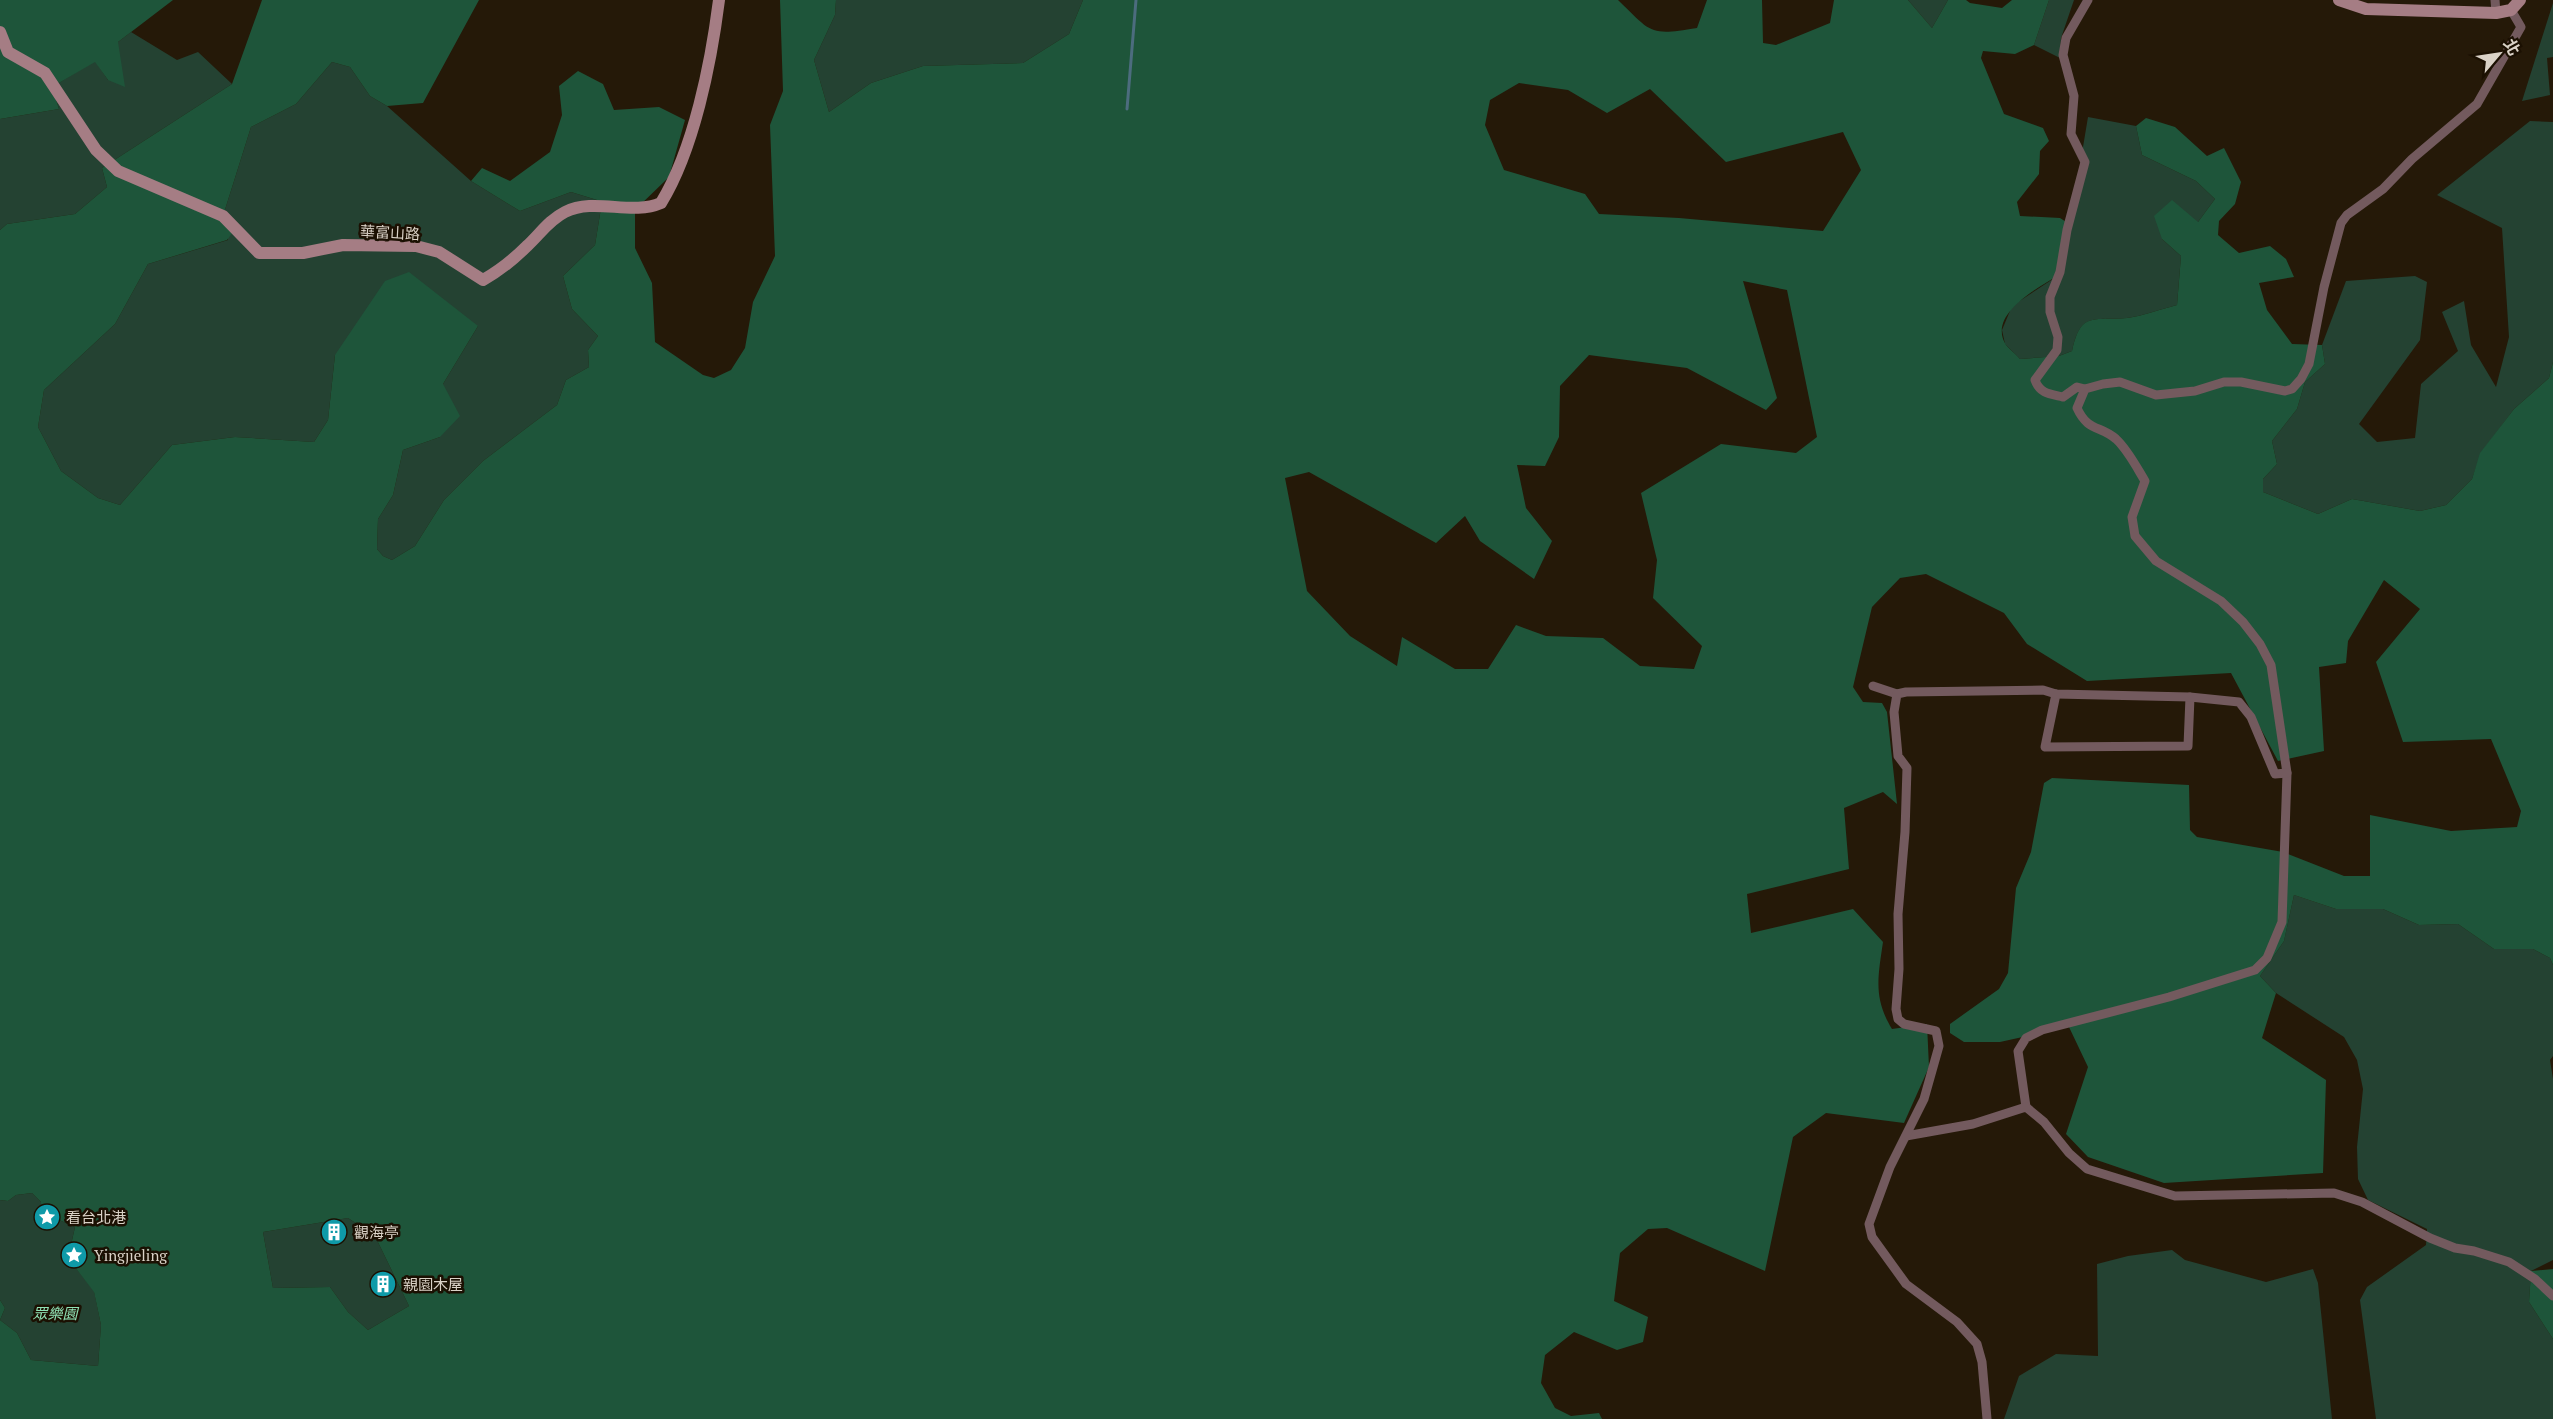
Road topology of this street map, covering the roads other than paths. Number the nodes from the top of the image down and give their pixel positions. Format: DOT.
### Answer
graph roads {
  1 [pos="719,0"];
  2 [pos="2088,0"];
  3 [pos="2339,0"];
  4 [pos="2520,0"];
  5 [pos="2495,6"];
  6 [pos="2511,10"];
  7 [pos="0,32"];
  8 [pos="2085,389"];
  9 [pos="1874,686"];
  10 [pos="1897,694"];
  11 [pos="2056,694"];
  12 [pos="2190,697"];
  13 [pos="2287,773"];
  14 [pos="2026,1107"];
  15 [pos="1906,1136"];
  16 [pos="2553,1296"];
  17 [pos="1987,1419"];
  1 -- 7 [label="street, 華富山路"];
  2 -- 8 [label="street"];
  3 -- 5 [label="street"];
  4 -- 6 [label="street"];
  5 -- 6 [label="street"];
  6 -- 8 [label="street"];
  8 -- 13 [label="street"];
  9 -- 10 [label="street"];
  10 -- 11 [label="street"];
  10 -- 15 [label="street"];
  11 -- 12 [label="street"];
  11 -- 12 [label="street"];
  12 -- 13 [label="street"];
  13 -- 14 [label="street"];
  14 -- 15 [label="street"];
  14 -- 16 [label="street"];
  15 -- 17 [label="street"];
}
